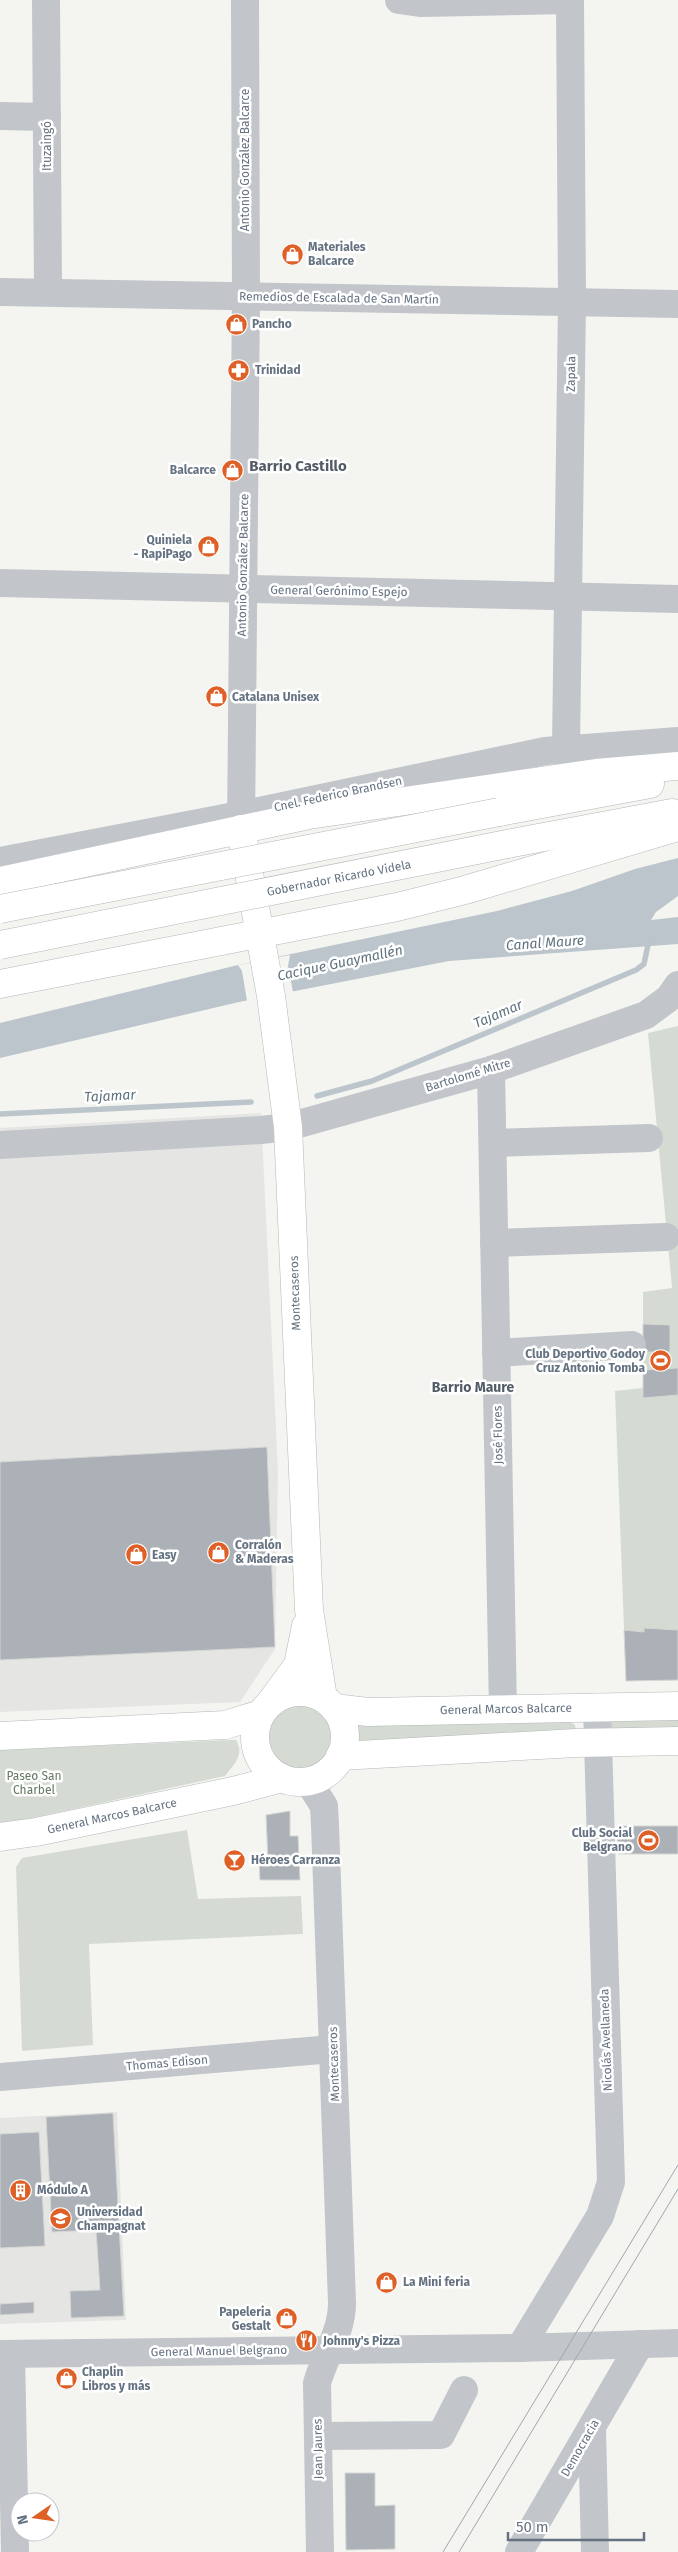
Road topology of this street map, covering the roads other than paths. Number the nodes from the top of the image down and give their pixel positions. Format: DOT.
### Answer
graph roads {
  1 [pos="46,0"];
  2 [pos="245,0"];
  3 [pos="569,0"];
  4 [pos="413,1"];
  5 [pos="0,116"];
  6 [pos="47,117"];
  7 [pos="0,292"];
  8 [pos="48,292"];
  9 [pos="246,296"];
  10 [pos="572,302"];
  11 [pos="678,304"];
  12 [pos="0,583"];
  13 [pos="243,588"];
  14 [pos="569,597"];
  15 [pos="678,599"];
  16 [pos="678,741"];
  17 [pos="566,748"];
  18 [pos="678,766"];
  19 [pos="678,778"];
  20 [pos="678,812"];
  21 [pos="240,822"];
  22 [pos="678,827"];
  23 [pos="0,861"];
  24 [pos="0,881"];
  25 [pos="0,909"];
  26 [pos="260,933"];
  27 [pos="0,945"];
  28 [pos="268,978"];
  29 [pos="0,984"];
  30 [pos="678,985"];
  31 [pos="491,1070"];
  32 [pos="288,1126"];
  33 [pos="649,1138"];
  34 [pos="493,1143"];
  35 [pos="0,1144"];
  36 [pos="666,1238"];
  37 [pos="494,1243"];
  38 [pos="632,1345"];
  39 [pos="496,1353"];
  40 [pos="309,1610"];
  41 [pos="329,1703"];
  42 [pos="678,1706"];
  43 [pos="596,1707"];
  44 [pos="266,1708"];
  45 [pos="503,1710"];
  46 [pos="0,1736"];
  47 [pos="678,1741"];
  48 [pos="597,1743"];
  49 [pos="340,1756"];
  50 [pos="295,1779"];
  51 [pos="0,1836"];
  52 [pos="333,2049"];
  53 [pos="0,2077"];
  54 [pos="678,2343"];
  55 [pos="640,2344"];
  56 [pos="520,2348"];
  57 [pos="330,2349"];
  58 [pos="5,2354"];
  59 [pos="464,2390"];
  60 [pos="592,2429"];
  61 [pos="318,2436"];
  62 [pos="551,2498"];
  63 [pos="594,2509"];
  64 [pos="15,2552"];
  65 [pos="320,2552"];
  66 [pos="519,2552"];
  67 [pos="595,2552"];
  1 -- 6 [label="street, Ituzaingó"];
  2 -- 9 [label="street, Antonio González Balcarce"];
  3 -- 4 [label="street"];
  3 -- 10 [label="street, Zapala"];
  5 -- 6 [label="street"];
  6 -- 8 [label="street, Ituzaingó"];
  7 -- 8 [label="street, Remedios de Escalada de San Martín"];
  8 -- 9 [label="street, Remedios de Escalada de San Martín"];
  9 -- 10 [label="street, Remedios de Escalada de San Martín"];
  9 -- 13 [label="street, Antonio González Balcarce"];
  10 -- 11 [label="street, Remedios de Escalada de San Martín"];
  10 -- 14 [label="street, Zapala"];
  12 -- 13 [label="street, General Gerónimo Espejo"];
  13 -- 14 [label="street, General Gerónimo Espejo"];
  13 -- 21 [label="street, Antonio González Balcarce"];
  14 -- 15 [label="street, General Gerónimo Espejo"];
  14 -- 17 [label="street, Zapala"];
  16 -- 17 [label="street, Cnel. Federico Brandsen"];
  17 -- 21 [label="street, Cnel. Federico Brandsen"];
  18 -- 21 [label="main road"];
  19 -- 25 [label="main road, bridge"];
  20 -- 27 [label="main road, Gobernador Ricardo Videla, bridge"];
  21 -- 23 [label="street, Cnel. Federico Brandsen"];
  21 -- 24 [label="main road"];
  21 -- 26 [label="main road, Antonio González Balcarce"];
  22 -- 26 [label="main road"];
  26 -- 28 [label="main road, Antonio González Balcarce"];
  26 -- 29 [label="main road"];
  28 -- 32 [label="main road, Montecaseros"];
  30 -- 31 [label="street, Bartolomé Mitre"];
  31 -- 32 [label="street, Bartolomé Mitre"];
  31 -- 34 [label="street, José Flores"];
  32 -- 35 [label="street, Bartolomé Mitre"];
  32 -- 40 [label="main road, Montecaseros"];
  33 -- 34 [label="street"];
  34 -- 37 [label="street, José Flores"];
  36 -- 37 [label="street"];
  37 -- 39 [label="street, José Flores"];
  38 -- 39 [label="street"];
  39 -- 45 [label="street, José Flores"];
  40 -- 41 [label="main road, Montecaseros"];
  40 -- 44 [label="main road, Montecaseros"];
  41 -- 44 [label="main road"];
  41 -- 45 [label="main road, General Marcos Balcarce"];
  41 -- 49 [label="main road"];
  42 -- 43 [label="main road, General Marcos Balcarce"];
  43 -- 45 [label="main road, General Marcos Balcarce"];
  43 -- 48 [label="street, Nicolás Avellaneda"];
  44 -- 46 [label="main road"];
  44 -- 50 [label="main road"];
  47 -- 48 [label="main road"];
  48 -- 49 [label="main road"];
  48 -- 56 [label="street, Nicolás Avellaneda"];
  49 -- 50 [label="main road"];
  50 -- 51 [label="main road, General Marcos Balcarce"];
  50 -- 52 [label="street, Montecaseros"];
  52 -- 53 [label="street, Thomas Edison"];
  52 -- 57 [label="street, Montecaseros"];
  54 -- 55 [label="street, General Manuel Belgrano"];
  55 -- 56 [label="street, General Manuel Belgrano"];
  55 -- 60 [label="street, Democracia"];
  56 -- 57 [label="street, General Manuel Belgrano"];
  57 -- 58 [label="street, General Manuel Belgrano"];
  57 -- 61 [label="street, Jean Jaures"];
  58 -- 64 [label="street"];
  59 -- 61 [label="street"];
  60 -- 62 [label="street, Democracia"];
  60 -- 63 [label="street"];
  61 -- 65 [label="street, Jean Jaures"];
  62 -- 63 [label="street"];
  62 -- 66 [label="street, Democracia"];
  63 -- 67 [label="street"];
}
